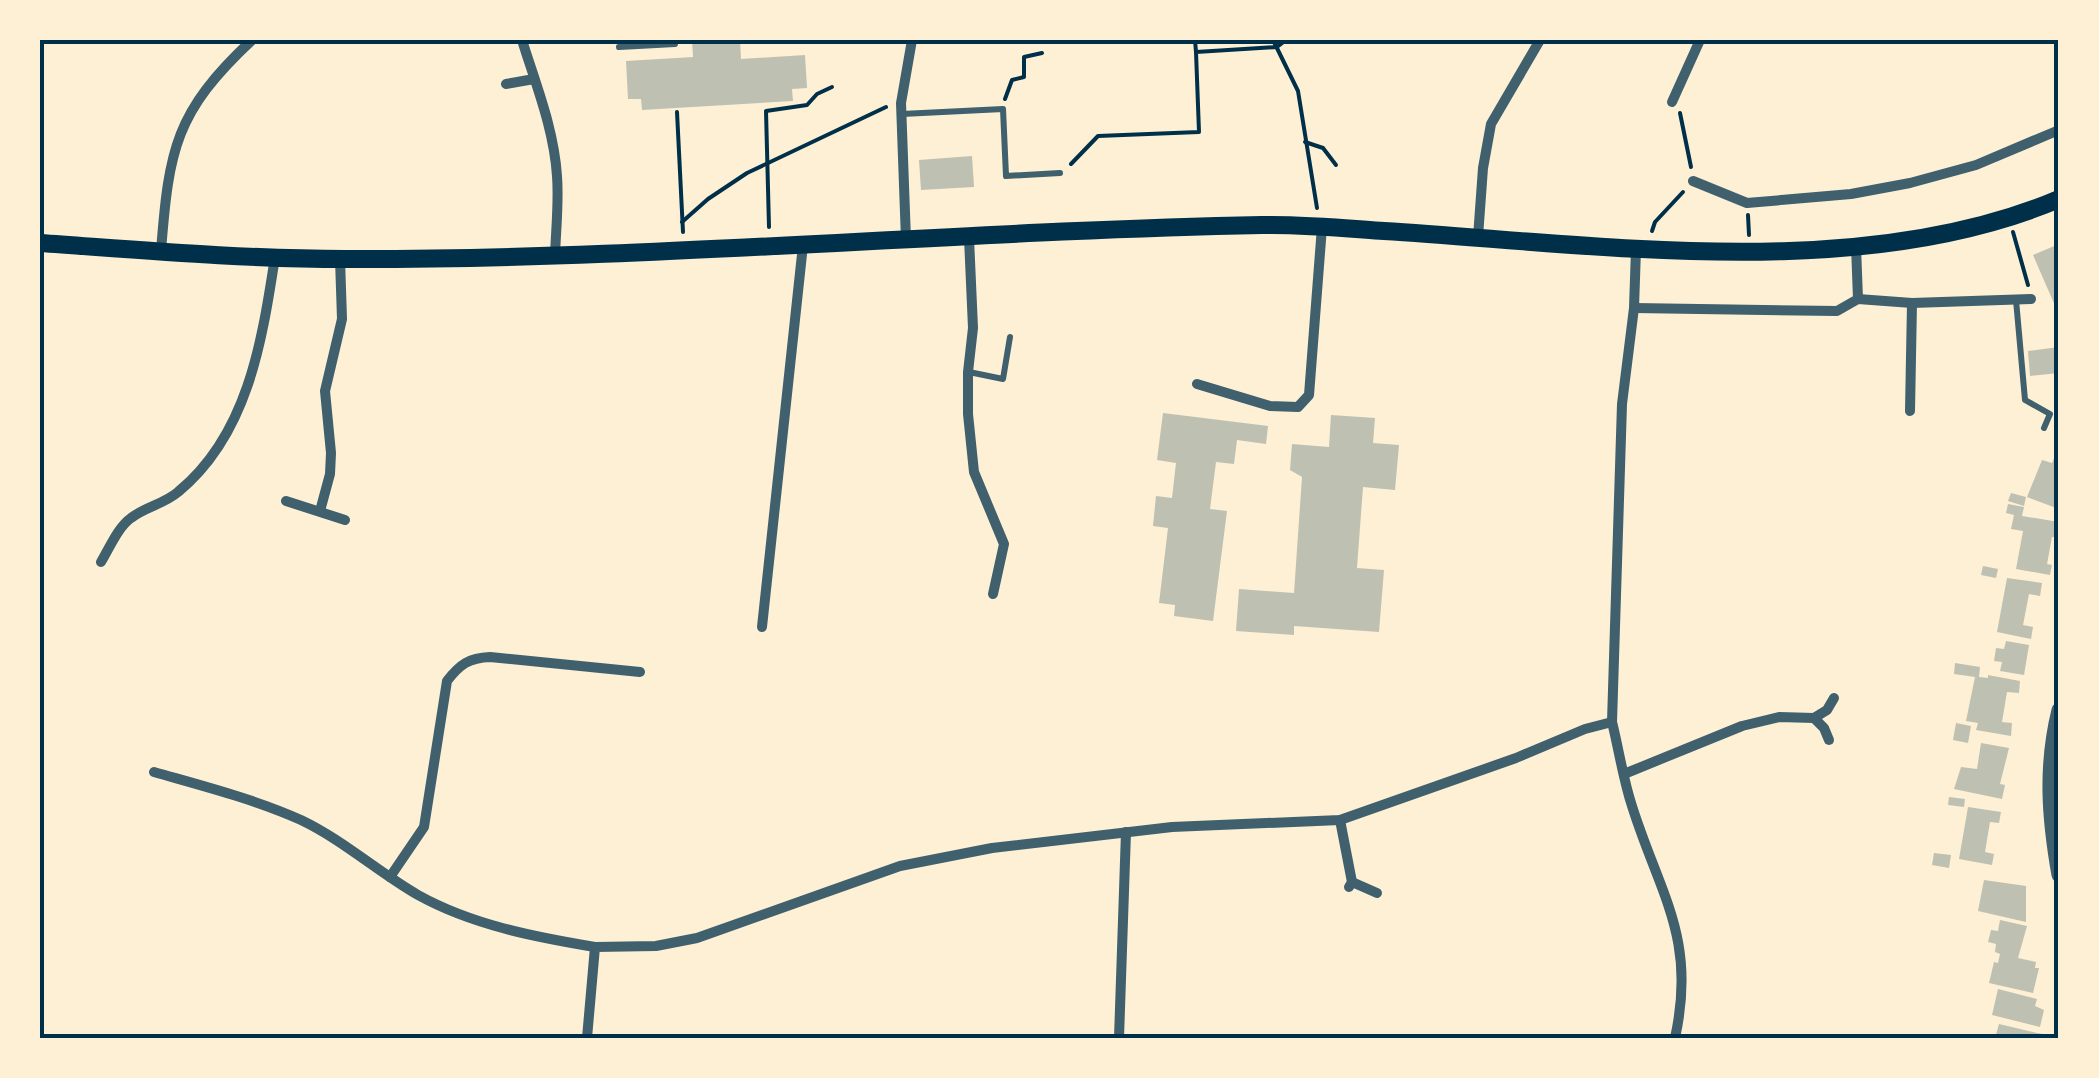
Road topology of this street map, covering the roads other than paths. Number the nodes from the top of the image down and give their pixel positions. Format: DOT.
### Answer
graph roads {
  1 [pos="252,40"];
  2 [pos="522,40"];
  3 [pos="675,40"];
  4 [pos="912,40"];
  5 [pos="1540,40"];
  6 [pos="1700,40"];
  7 [pos="619,47"];
  8 [pos="534,79"];
  9 [pos="506,84"];
  10 [pos="1672,102"];
  11 [pos="901,109"];
  12 [pos="2059,130"];
  13 [pos="1060,173"];
  14 [pos="1693,181"];
  15 [pos="2059,199"];
  16 [pos="1322,227"];
  17 [pos="1478,236"];
  18 [pos="970,238"];
  19 [pos="906,240"];
  20 [pos="40,242"];
  21 [pos="802,245"];
  22 [pos="1856,246"];
  23 [pos="1641,249"];
  24 [pos="161,251"];
  25 [pos="554,255"];
  26 [pos="275,257"];
  27 [pos="340,260"];
  28 [pos="1858,299"];
  29 [pos="2032,299"];
  30 [pos="2016,300"];
  31 [pos="1912,302"];
  32 [pos="1634,308"];
  33 [pos="1010,337"];
  34 [pos="968,372"];
  35 [pos="1197,384"];
  36 [pos="1910,411"];
  37 [pos="2044,428"];
  38 [pos="286,501"];
  39 [pos="320,511"];
  40 [pos="346,520"];
  41 [pos="101,562"];
  42 [pos="993,594"];
  43 [pos="762,627"];
  44 [pos="640,672"];
  45 [pos="1834,698"];
  46 [pos="2059,710"];
  47 [pos="1814,718"];
  48 [pos="1612,722"];
  49 [pos="1829,740"];
  50 [pos="2055,746"];
  51 [pos="154,772"];
  52 [pos="1624,774"];
  53 [pos="1340,820"];
  54 [pos="1126,832"];
  55 [pos="2059,875"];
  56 [pos="390,876"];
  57 [pos="1377,892"];
  58 [pos="595,947"];
  59 [pos="587,1038"];
  60 [pos="1119,1038"];
  61 [pos="1675,1038"];
  1 -- 24 [label="street"];
  2 -- 8 [label="street"];
  3 -- 7 [label="lane"];
  4 -- 11 [label="street"];
  5 -- 17 [label="street"];
  6 -- 10 [label="street"];
  8 -- 9 [label="street"];
  8 -- 25 [label="street"];
  11 -- 13 [label="lane"];
  11 -- 19 [label="street"];
  12 -- 14 [label="street"];
  15 -- 22 [label="main road"];
  16 -- 17 [label="main road"];
  16 -- 18 [label="main road"];
  16 -- 35 [label="street"];
  17 -- 23 [label="main road"];
  18 -- 19 [label="main road"];
  18 -- 34 [label="street"];
  19 -- 21 [label="main road"];
  20 -- 24 [label="main road"];
  21 -- 25 [label="main road"];
  21 -- 43 [label="street"];
  22 -- 23 [label="main road"];
  22 -- 28 [label="street"];
  23 -- 32 [label="street"];
  24 -- 26 [label="main road"];
  25 -- 27 [label="main road"];
  26 -- 27 [label="main road"];
  26 -- 41 [label="street"];
  27 -- 39 [label="street"];
  28 -- 31 [label="street"];
  28 -- 32 [label="street"];
  29 -- 30 [label="street"];
  30 -- 31 [label="street"];
  30 -- 37 [label="lane"];
  31 -- 36 [label="street"];
  32 -- 48 [label="street"];
  33 -- 34 [label="lane"];
  34 -- 42 [label="street"];
  38 -- 39 [label="street"];
  39 -- 40 [label="street"];
  44 -- 56 [label="street"];
  45 -- 47 [label="street"];
  46 -- 50 [label="street"];
  47 -- 49 [label="street"];
  47 -- 52 [label="street"];
  48 -- 52 [label="street"];
  48 -- 53 [label="street"];
  50 -- 55 [label="street"];
  51 -- 56 [label="street"];
  52 -- 61 [label="street"];
  53 -- 54 [label="street"];
  53 -- 57 [label="street"];
  54 -- 58 [label="street"];
  54 -- 60 [label="street"];
  56 -- 58 [label="street"];
  58 -- 59 [label="street"];
}
